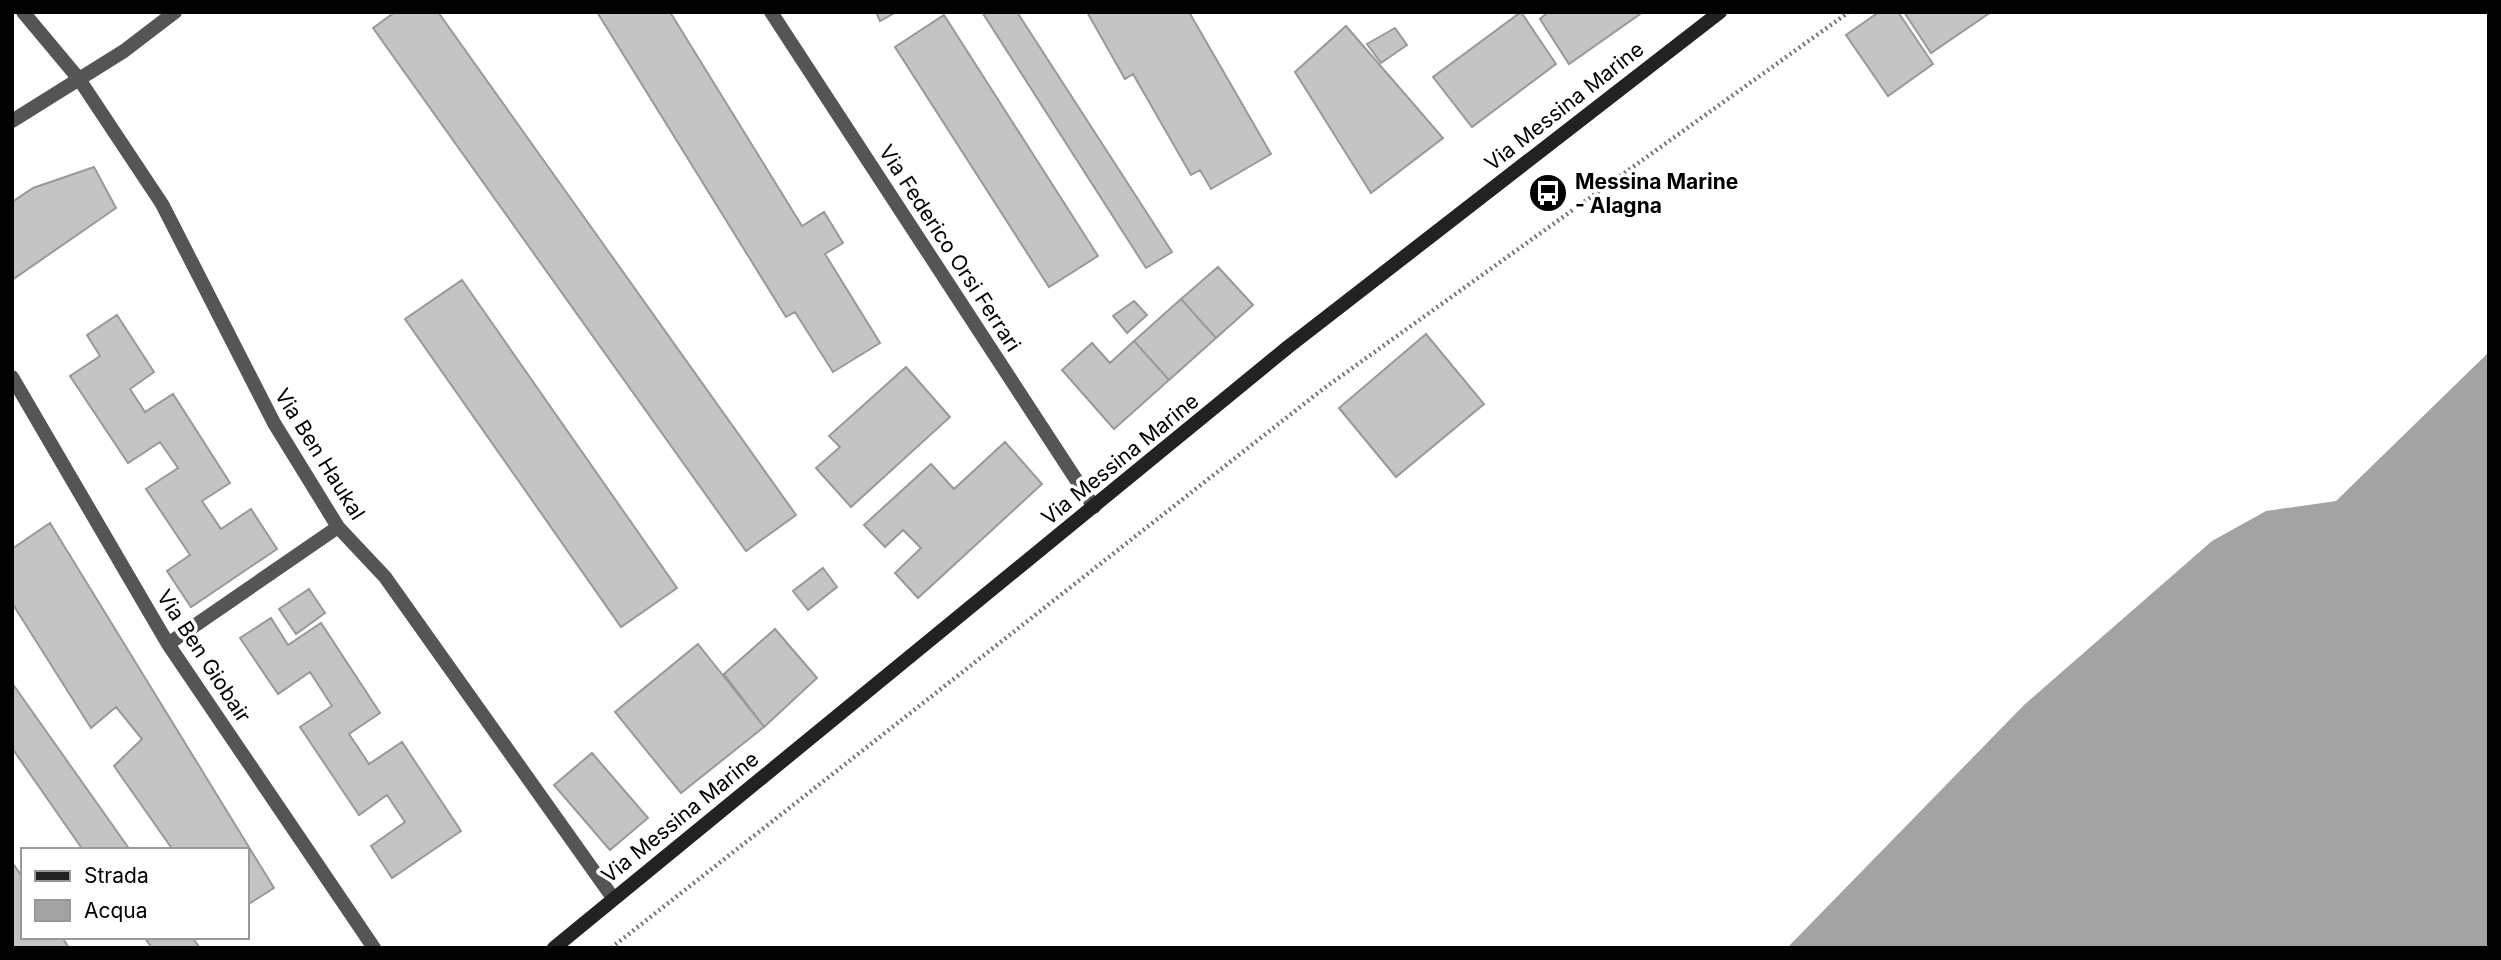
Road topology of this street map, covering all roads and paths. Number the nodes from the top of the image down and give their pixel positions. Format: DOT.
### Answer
graph roads {
  1 [pos="23,12"];
  2 [pos="175,12"];
  3 [pos="771,12"];
  4 [pos="1720,12"];
  5 [pos="1849,12"];
  6 [pos="1700,18"];
  7 [pos="79,79"];
  8 [pos="12,121"];
  9 [pos="12,377"];
  10 [pos="1094,508"];
  11 [pos="338,527"];
  12 [pos="168,644"];
  13 [pos="613,898"];
  14 [pos="374,948"];
  15 [pos="554,948"];
  16 [pos="611,948"];
  1 -- 7 [label="street, Via Ben Haukal"];
  2 -- 7 [label="street"];
  3 -- 10 [label="street, Via Federico Orsi Ferrari"];
  4 -- 6 [label="main road, Via Messina Marine"];
  5 -- 16 [label="path"];
  6 -- 10 [label="main road, Via Messina Marine"];
  7 -- 8 [label="street"];
  7 -- 11 [label="street, Via Ben Haukal"];
  9 -- 12 [label="street, Via Ben Giobair"];
  10 -- 13 [label="main road, Via Messina Marine"];
  11 -- 12 [label="street"];
  11 -- 13 [label="street, Via Ben Haukal"];
  12 -- 14 [label="street, Via Ben Giobair"];
  13 -- 15 [label="main road, Via Messina Marine"];
}
